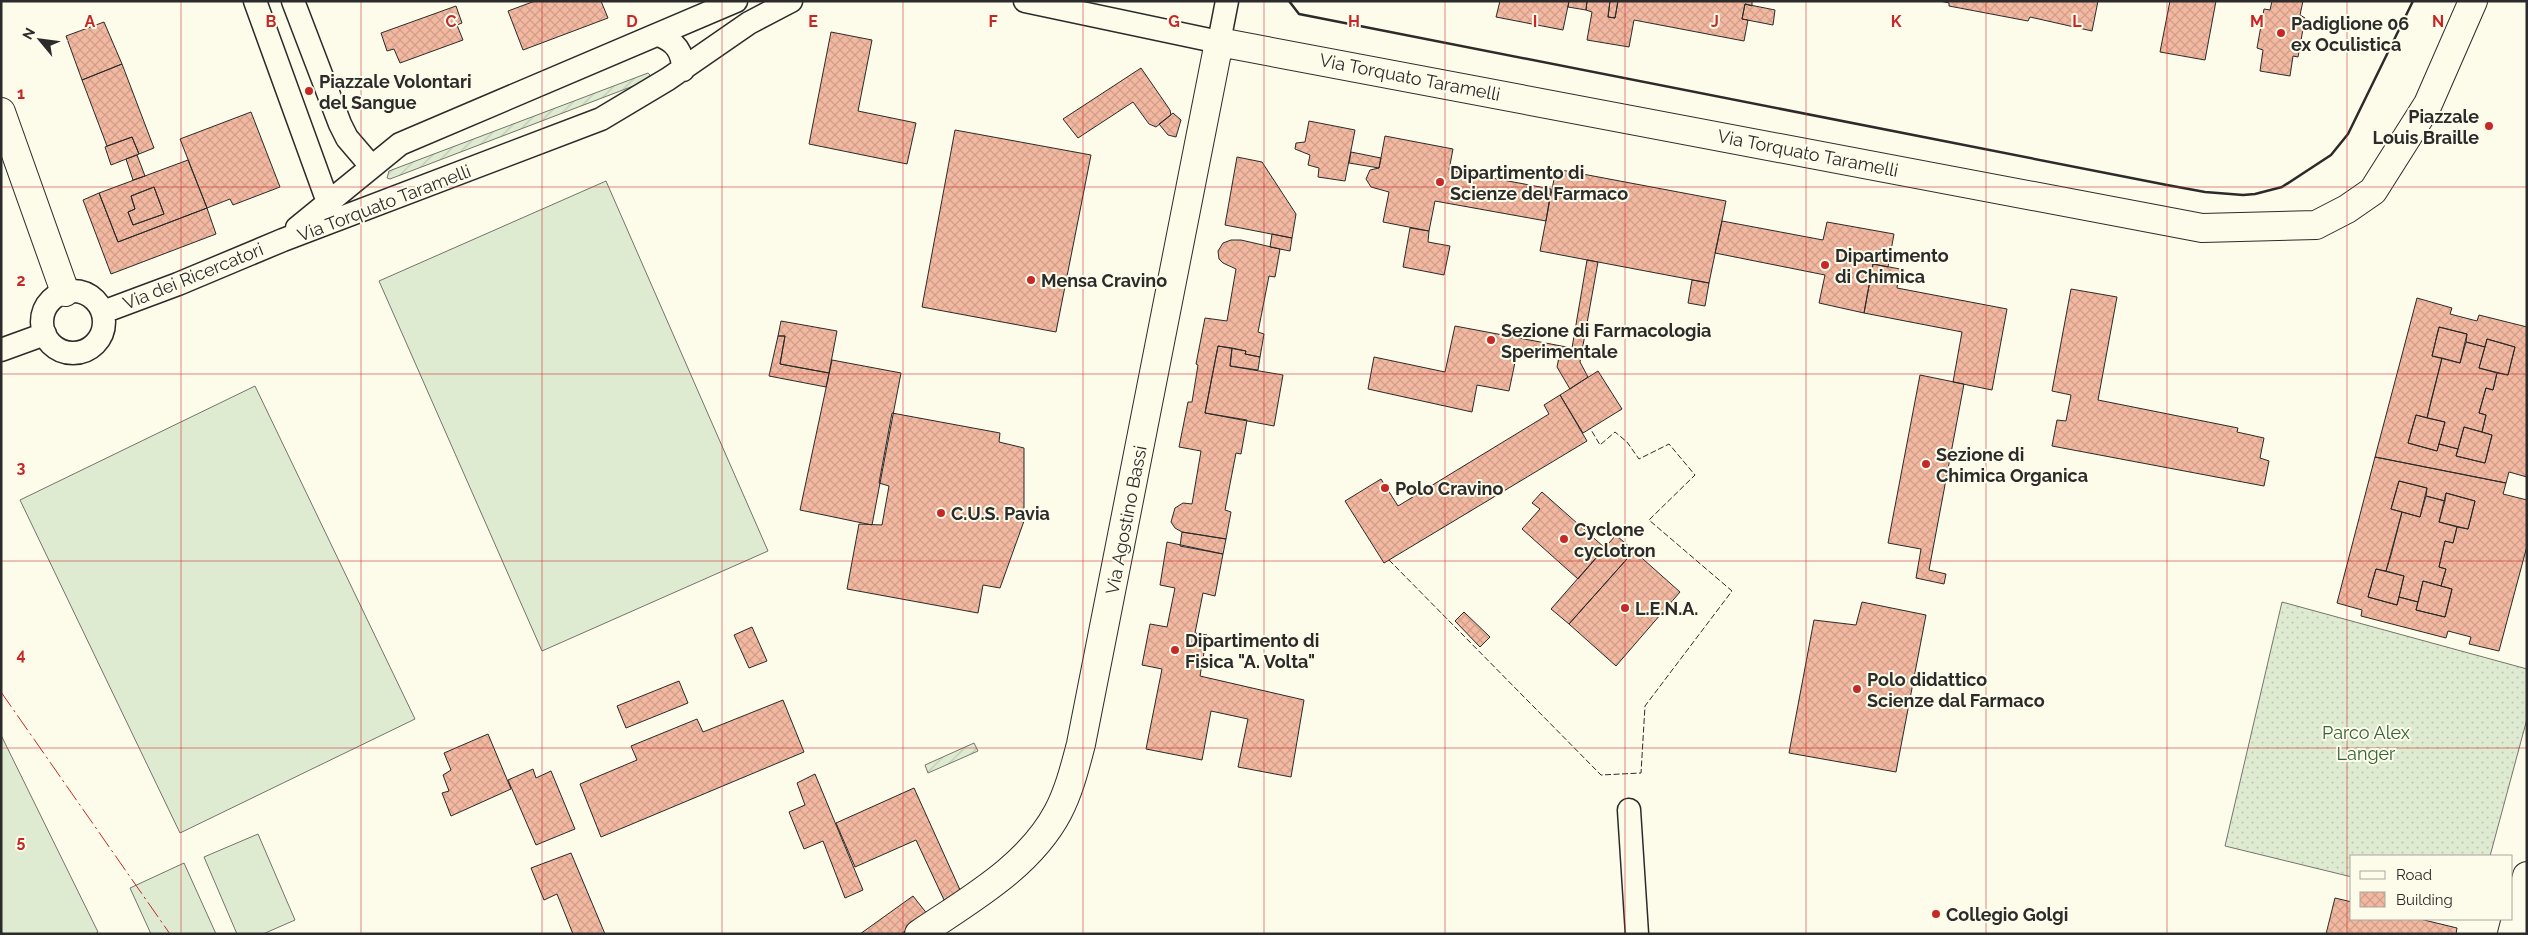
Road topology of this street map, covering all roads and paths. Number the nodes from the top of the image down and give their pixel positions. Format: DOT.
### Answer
graph roads {
  1 [pos="255,1"];
  2 [pos="293,1"];
  3 [pos="791,1"];
  4 [pos="1025,1"];
  5 [pos="1227,1"];
  6 [pos="2473,1"];
  7 [pos="723,4"];
  8 [pos="658,35"];
  9 [pos="1219,42"];
  10 [pos="683,70"];
  11 [pos="1,112"];
  12 [pos="371,166"];
  13 [pos="332,212"];
  14 [pos="283,240"];
  15 [pos="65,292"];
  16 [pos="103,312"];
  17 [pos="45,334"];
  18 [pos="1,350"];
  19 [pos="1629,810"];
  20 [pos="2527,876"];
  21 [pos="919,934"];
  22 [pos="1637,934"];
  23 [pos="2512,934"];
  1 -- 13 [label="street"];
  2 -- 12 [label="street"];
  3 -- 10 [label="street, Via Torquato Taramelli"];
  4 -- 9 [label="street, Via Torquato Taramelli"];
  5 -- 9 [label="street"];
  6 -- 9 [label="main road, Via Torquato Taramelli"];
  7 -- 8 [label="street, Via Torquato Taramelli"];
  8 -- 10 [label="street"];
  8 -- 12 [label="street, Via Torquato Taramelli"];
  9 -- 21 [label="main road, Via Agostino Bassi"];
  10 -- 13 [label="street, Via Torquato Taramelli"];
  11 -- 15 [label="main road"];
  12 -- 13 [label="street, Via Torquato Taramelli"];
  13 -- 14 [label="street, Via Torquato Taramelli"];
  14 -- 16 [label="street, Via dei Ricercatori"];
  15 -- 16 [label="street"];
  15 -- 17 [label="street"];
  16 -- 17 [label="street"];
  17 -- 18 [label="street"];
  19 -- 22 [label="street"];
  20 -- 23 [label="main road"];
}
